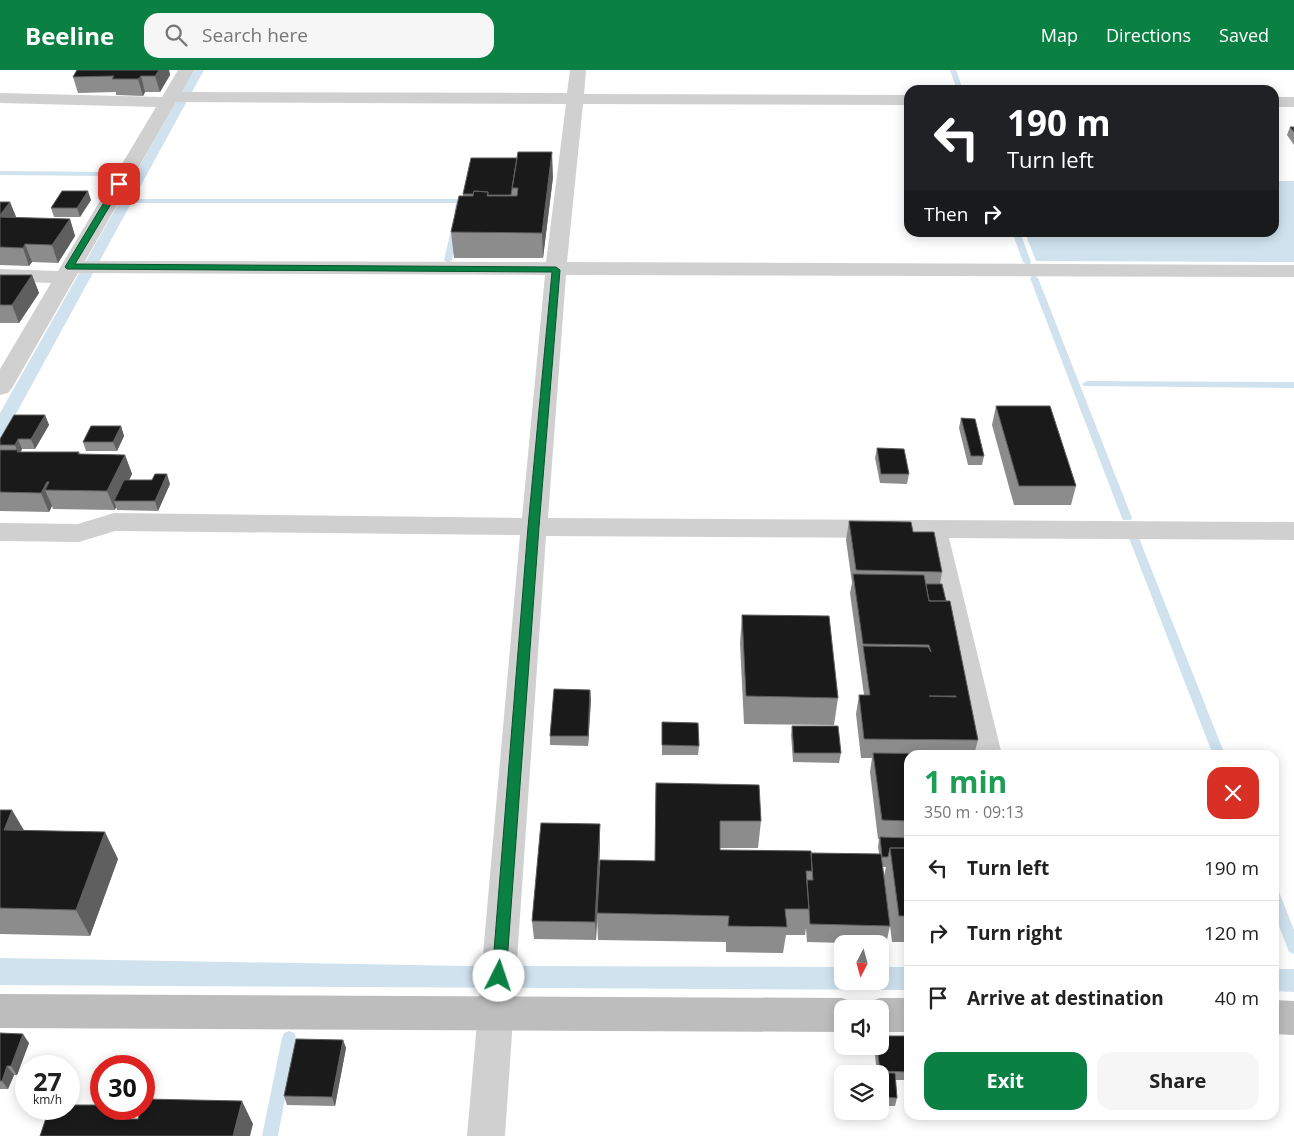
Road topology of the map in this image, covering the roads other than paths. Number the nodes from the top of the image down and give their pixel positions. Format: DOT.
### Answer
graph roads {
  1 [pos="186,70"];
  2 [pos="578,70"];
  3 [pos="0,98"];
  4 [pos="177,98"];
  5 [pos="576,98"];
  6 [pos="904,100"];
  7 [pos="1279,102"];
  8 [pos="1294,102"];
  9 [pos="78,269"];
  10 [pos="556,270"];
  11 [pos="1294,271"];
  12 [pos="0,276"];
  13 [pos="0,388"];
  14 [pos="534,527"];
  15 [pos="934,529"];
  16 [pos="1294,531"];
  17 [pos="0,532"];
  18 [pos="987,750"];
  19 [pos="498,988"];
  20 [pos="0,1011"];
  21 [pos="834,1013"];
  22 [pos="889,1015"];
  23 [pos="904,1015"];
  24 [pos="1279,1017"];
  25 [pos="1294,1018"];
  26 [pos="486,1136"];
  1 -- 4 [label="street"];
  2 -- 5 [label="street"];
  3 -- 4 [label="street"];
  4 -- 5 [label="street"];
  4 -- 9 [label="street"];
  5 -- 6 [label="street"];
  5 -- 10 [label="street"];
  7 -- 8 [label="street"];
  9 -- 10 [label="street"];
  9 -- 12 [label="street"];
  9 -- 13 [label="street"];
  10 -- 11 [label="street"];
  10 -- 14 [label="street"];
  14 -- 15 [label="street"];
  14 -- 17 [label="street"];
  14 -- 19 [label="street"];
  15 -- 16 [label="street"];
  15 -- 18 [label="street"];
  19 -- 20 [label="street"];
  19 -- 21 [label="street"];
  19 -- 26 [label="street"];
  22 -- 23 [label="street"];
  24 -- 25 [label="street"];
}
